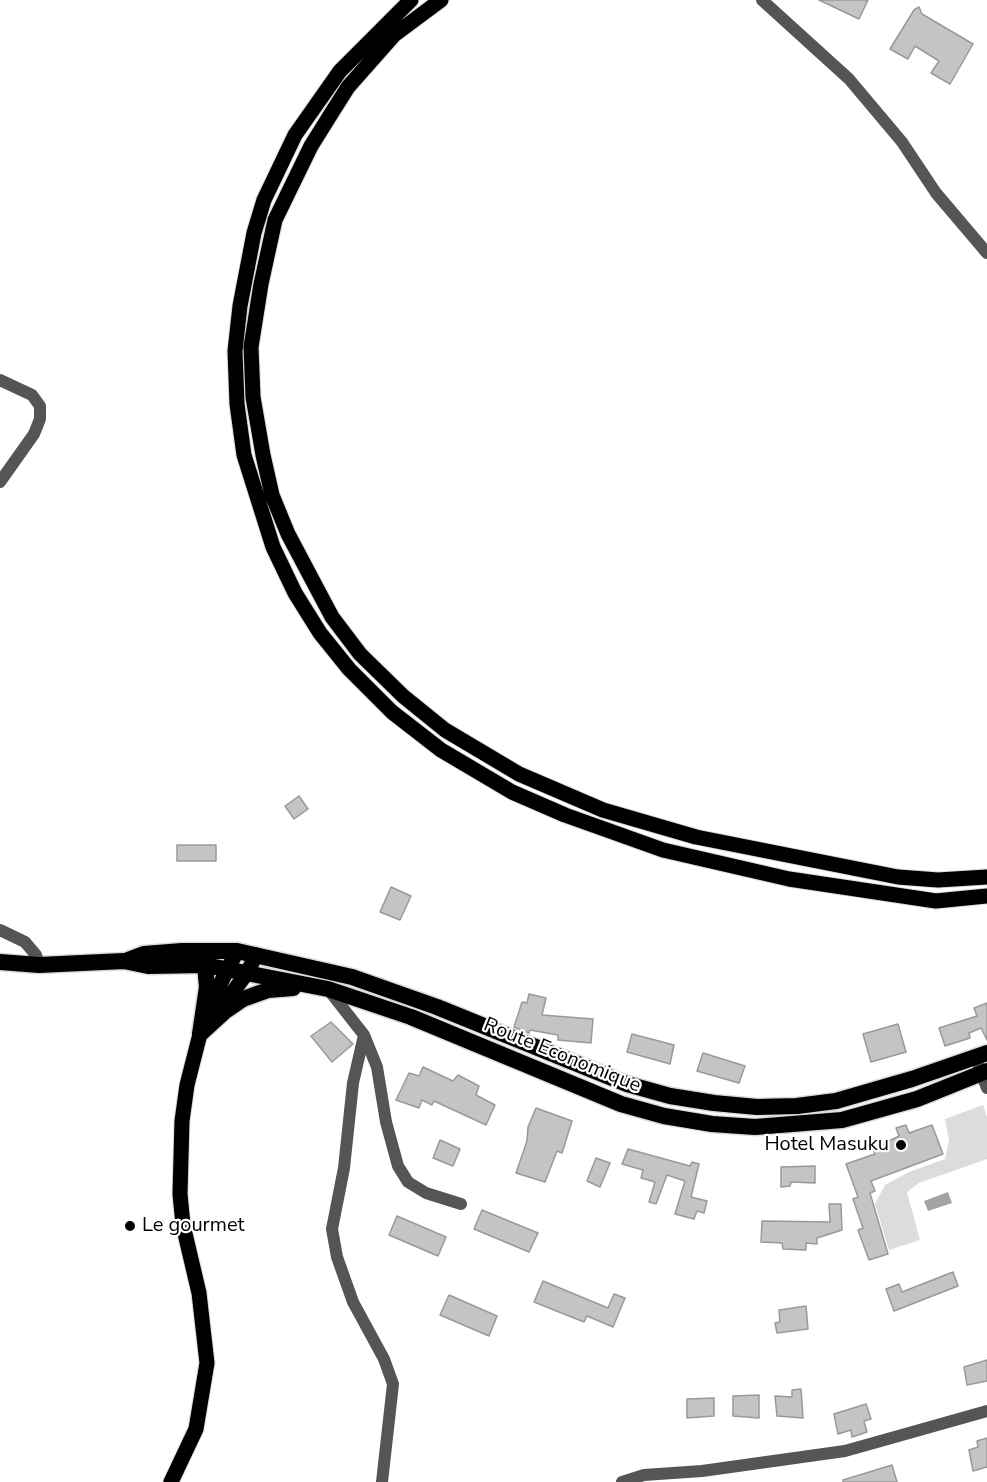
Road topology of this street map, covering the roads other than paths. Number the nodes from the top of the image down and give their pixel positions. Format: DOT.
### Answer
graph roads {
  1 [pos="411,0"];
  2 [pos="441,0"];
  3 [pos="762,0"];
  4 [pos="987,253"];
  5 [pos="0,380"];
  6 [pos="0,482"];
  7 [pos="987,877"];
  8 [pos="987,896"];
  9 [pos="0,930"];
  10 [pos="237,951"];
  11 [pos="256,955"];
  12 [pos="0,962"];
  13 [pos="124,962"];
  14 [pos="39,965"];
  15 [pos="205,965"];
  16 [pos="228,968"];
  17 [pos="247,973"];
  18 [pos="325,989"];
  19 [pos="437,1007"];
  20 [pos="431,1026"];
  21 [pos="200,1034"];
  22 [pos="364,1035"];
  23 [pos="981,1055"];
  24 [pos="985,1078"];
  25 [pos="461,1204"];
  26 [pos="987,1411"];
  27 [pos="171,1482"];
  28 [pos="382,1482"];
  29 [pos="622,1482"];
  1 -- 8 [label="main road"];
  2 -- 7 [label="main road"];
  3 -- 4 [label="street"];
  5 -- 6 [label="street"];
  9 -- 14 [label="street"];
  10 -- 11 [label="highway, Route Economique"];
  10 -- 13 [label="highway, Route Economique"];
  10 -- 16 [label="main road"];
  11 -- 17 [label="main road"];
  11 -- 19 [label="highway, Route Economique"];
  12 -- 14 [label="highway, Route Economique"];
  13 -- 14 [label="highway, Route Economique"];
  13 -- 15 [label="highway, Route Economique"];
  15 -- 16 [label="highway, Route Economique"];
  15 -- 21 [label="highway"];
  16 -- 17 [label="highway, Route Economique"];
  16 -- 21 [label="main road"];
  17 -- 18 [label="highway, Route Economique"];
  17 -- 21 [label="main road"];
  18 -- 20 [label="highway, Route Economique"];
  18 -- 21 [label="highway"];
  18 -- 22 [label="street"];
  19 -- 20 [label="highway"];
  19 -- 23 [label="highway, Route Economique"];
  20 -- 24 [label="highway, Route Economique"];
  21 -- 27 [label="main road"];
  22 -- 25 [label="street"];
  22 -- 28 [label="street"];
  23 -- 24 [label="street"];
  26 -- 29 [label="street"];
}
